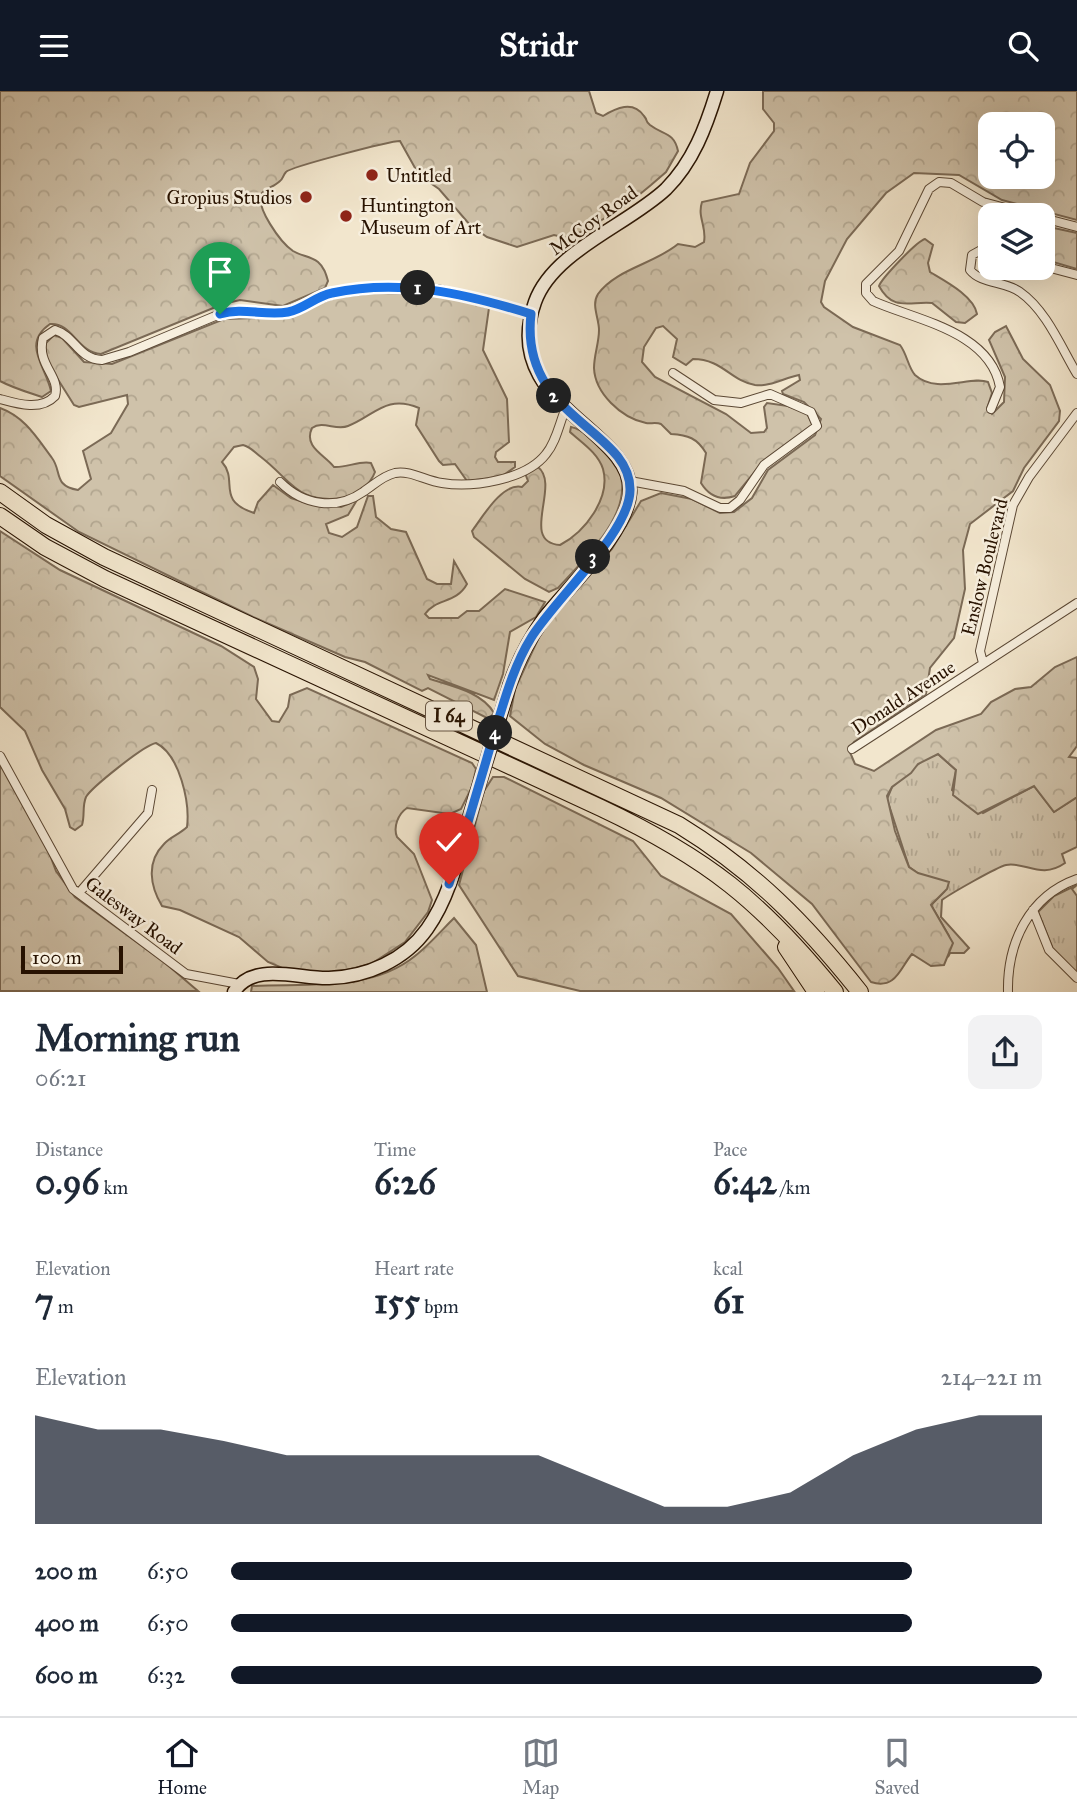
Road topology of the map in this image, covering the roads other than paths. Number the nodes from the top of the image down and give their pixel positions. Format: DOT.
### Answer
graph roads {
  1 [pos="717,91"];
  2 [pos="987,203"];
  3 [pos="1055,221"];
  4 [pos="1077,227"];
  5 [pos="978,253"];
  6 [pos="1055,269"];
  7 [pos="1077,275"];
  8 [pos="978,277"];
  9 [pos="988,280"];
  10 [pos="531,314"];
  11 [pos="673,373"];
  12 [pos="1077,373"];
  13 [pos="0,399"];
  14 [pos="991,409"];
  15 [pos="565,410"];
  16 [pos="1077,413"];
  17 [pos="630,481"];
  18 [pos="281,482"];
  19 [pos="0,492"];
  20 [pos="0,516"];
  21 [pos="1077,603"];
  22 [pos="983,663"];
  23 [pos="852,749"];
  24 [pos="0,756"];
  25 [pos="152,790"];
  26 [pos="1077,879"];
  27 [pos="738,888"];
  28 [pos="79,893"];
  29 [pos="1033,910"];
  30 [pos="1077,978"];
  31 [pos="236,988"];
  32 [pos="816,992"];
  33 [pos="835,992"];
  34 [pos="860,992"];
  35 [pos="1008,992"];
  1 -- 10 [label="street, McCoy Road"];
  2 -- 14 [label="street"];
  3 -- 4 [label="street"];
  5 -- 8 [label="street"];
  6 -- 7 [label="street"];
  9 -- 12 [label="street"];
  10 -- 13 [label="street"];
  10 -- 15 [label="street, McCoy Road"];
  11 -- 17 [label="street"];
  15 -- 17 [label="street, McCoy Road"];
  15 -- 18 [label="street"];
  16 -- 22 [label="street, Enslow Boulevard"];
  17 -- 31 [label="street, bridge"];
  19 -- 34 [label="highway, I 64"];
  20 -- 27 [label="highway, I 64"];
  21 -- 22 [label="street, Donald Avenue"];
  22 -- 23 [label="street, Donald Avenue"];
  24 -- 28 [label="street, Galesway Road"];
  25 -- 28 [label="street"];
  26 -- 29 [label="street"];
  27 -- 32 [label="highway"];
  27 -- 33 [label="highway, I 64"];
  28 -- 31 [label="street, Galesway Road"];
  29 -- 30 [label="street"];
  29 -- 35 [label="street"];
}
